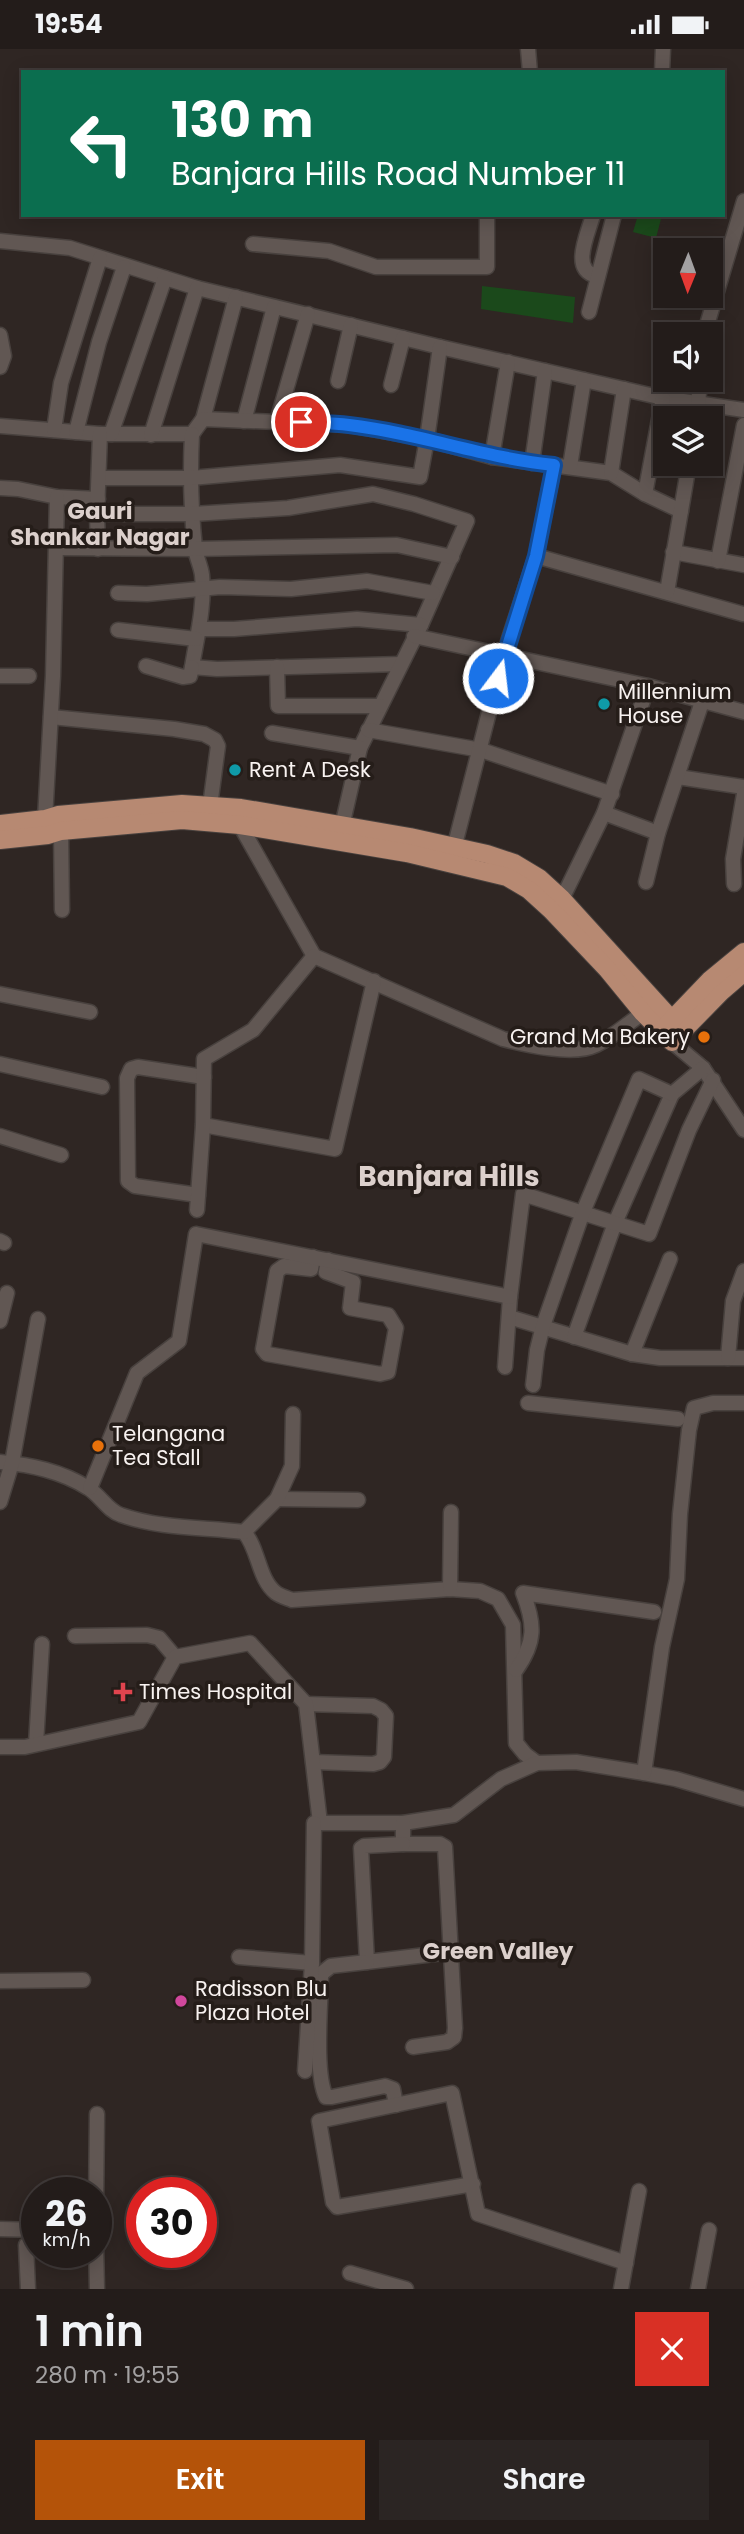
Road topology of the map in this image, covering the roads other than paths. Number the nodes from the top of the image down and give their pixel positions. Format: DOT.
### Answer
graph roads {
  1 [pos="528,49"];
  2 [pos="663,49"];
  3 [pos="530,70"];
  4 [pos="662,70"];
  5 [pos="744,201"];
  6 [pos="487,217"];
  7 [pos="592,217"];
  8 [pos="613,217"];
  9 [pos="0,241"];
  10 [pos="253,244"];
  11 [pos="738,251"];
  12 [pos="100,258"];
  13 [pos="124,267"];
  14 [pos="598,276"];
  15 [pos="165,278"];
  16 [pos="197,288"];
  17 [pos="236,296"];
  18 [pos="274,307"];
  19 [pos="589,313"];
  20 [pos="309,314"];
  21 [pos="708,322"];
  22 [pos="351,325"];
  23 [pos="0,335"];
  24 [pos="403,338"];
  25 [pos="440,347"];
  26 [pos="508,362"];
  27 [pos="0,367"];
  28 [pos="545,371"];
  29 [pos="584,380"];
  30 [pos="338,381"];
  31 [pos="391,385"];
  32 [pos="624,389"];
  33 [pos="663,398"];
  34 [pos="683,406"];
  35 [pos="744,410"];
  36 [pos="723,411"];
  37 [pos="203,419"];
  38 [pos="244,421"];
  39 [pos="277,421"];
  40 [pos="744,425"];
  41 [pos="0,426"];
  42 [pos="54,430"];
  43 [pos="76,432"];
  44 [pos="105,434"];
  45 [pos="192,434"];
  46 [pos="151,435"];
  47 [pos="428,439"];
  48 [pos="492,457"];
  49 [pos="532,463"];
  50 [pos="554,465"];
  51 [pos="570,465"];
  52 [pos="611,473"];
  53 [pos="687,476"];
  54 [pos="99,478"];
  55 [pos="191,478"];
  56 [pos="0,488"];
  57 [pos="645,493"];
  58 [pos="57,496"];
  59 [pos="98,499"];
  60 [pos="681,511"];
  61 [pos="193,514"];
  62 [pos="97,515"];
  63 [pos="57,548"];
  64 [pos="98,549"];
  65 [pos="195,549"];
  66 [pos="673,552"];
  67 [pos="536,556"];
  68 [pos="452,557"];
  69 [pos="718,561"];
  70 [pos="744,565"];
  71 [pos="202,590"];
  72 [pos="667,592"];
  73 [pos="118,593"];
  74 [pos="433,593"];
  75 [pos="743,614"];
  76 [pos="118,630"];
  77 [pos="417,630"];
  78 [pos="198,634"];
  79 [pos="504,655"];
  80 [pos="401,664"];
  81 [pos="146,666"];
  82 [pos="192,667"];
  83 [pos="277,667"];
  84 [pos="0,676"];
  85 [pos="29,677"];
  86 [pos="648,686"];
  87 [pos="703,699"];
  88 [pos="380,706"];
  89 [pos="744,712"];
  90 [pos="51,717"];
  91 [pos="368,730"];
  92 [pos="272,733"];
  93 [pos="360,748"];
  94 [pos="481,750"];
  95 [pos="678,777"];
  96 [pos="744,787"];
  97 [pos="612,794"];
  98 [pos="744,795"];
  99 [pos="210,806"];
  100 [pos="604,813"];
  101 [pos="241,817"];
  102 [pos="45,819"];
  103 [pos="0,824"];
  104 [pos="61,831"];
  105 [pos="340,832"];
  106 [pos="658,834"];
  107 [pos="0,840"];
  108 [pos="452,855"];
  109 [pos="646,882"];
  110 [pos="734,884"];
  111 [pos="562,899"];
  112 [pos="62,910"];
  113 [pos="744,952"];
  114 [pos="314,956"];
  115 [pos="744,972"];
  116 [pos="374,981"];
  117 [pos="0,994"];
  118 [pos="90,1012"];
  119 [pos="643,1013"];
  120 [pos="672,1031"];
  121 [pos="0,1064"];
  122 [pos="708,1075"];
  123 [pos="204,1077"];
  124 [pos="102,1087"];
  125 [pos="672,1094"];
  126 [pos="741,1121"];
  127 [pos="203,1125"];
  128 [pos="0,1136"];
  129 [pos="61,1155"];
  130 [pos="583,1212"];
  131 [pos="615,1223"];
  132 [pos="313,1257"];
  133 [pos="670,1259"];
  134 [pos="328,1261"];
  135 [pos="744,1271"];
  136 [pos="7,1293"];
  137 [pos="510,1297"];
  138 [pos="509,1317"];
  139 [pos="38,1319"];
  140 [pos="0,1321"];
  141 [pos="544,1326"];
  142 [pos="574,1337"];
  143 [pos="632,1354"];
  144 [pos="728,1358"];
  145 [pos="744,1358"];
  146 [pos="505,1367"];
  147 [pos="533,1385"];
  148 [pos="528,1403"];
  149 [pos="744,1403"];
  150 [pos="293,1414"];
  151 [pos="678,1419"];
  152 [pos="6,1462"];
  153 [pos="90,1488"];
  154 [pos="277,1499"];
  155 [pos="358,1500"];
  156 [pos="0,1502"];
  157 [pos="451,1512"];
  158 [pos="244,1532"];
  159 [pos="450,1589"];
  160 [pos="654,1612"];
  161 [pos="75,1636"];
  162 [pos="42,1644"];
  163 [pos="175,1657"];
  164 [pos="516,1670"];
  165 [pos="306,1704"];
  166 [pos="36,1744"];
  167 [pos="0,1747"];
  168 [pos="313,1762"];
  169 [pos="537,1763"];
  170 [pos="644,1773"];
  171 [pos="744,1799"];
  172 [pos="314,1823"];
  173 [pos="403,1823"];
  174 [pos="404,1844"];
  175 [pos="451,1952"];
  176 [pos="239,1957"];
  177 [pos="367,1962"];
  178 [pos="312,1963"];
  179 [pos="83,1980"];
  180 [pos="0,1981"];
  181 [pos="413,2047"];
  182 [pos="305,2071"];
  183 [pos="396,2105"];
  184 [pos="97,2114"];
  185 [pos="96,2177"];
  186 [pos="473,2184"];
  187 [pos="639,2191"];
  188 [pos="0,2229"];
  189 [pos="21,2230"];
  190 [pos="709,2230"];
  191 [pos="626,2263"];
  192 [pos="27,2268"];
  193 [pos="97,2268"];
  194 [pos="350,2273"];
  195 [pos="28,2289"];
  196 [pos="97,2289"];
  197 [pos="407,2289"];
  198 [pos="621,2289"];
  199 [pos="698,2289"];
  1 -- 3 [label="street"];
  2 -- 4 [label="street"];
  5 -- 11 [label="street"];
  6 -- 10 [label="street"];
  7 -- 14 [label="street"];
  8 -- 14 [label="street"];
  9 -- 12 [label="street"];
  11 -- 21 [label="street"];
  12 -- 13 [label="street"];
  12 -- 42 [label="street"];
  13 -- 15 [label="street"];
  13 -- 43 [label="street"];
  14 -- 19 [label="street"];
  15 -- 16 [label="street"];
  15 -- 44 [label="street"];
  16 -- 17 [label="street"];
  16 -- 46 [label="street"];
  17 -- 18 [label="street"];
  17 -- 37 [label="street"];
  18 -- 20 [label="street"];
  18 -- 38 [label="street"];
  20 -- 22 [label="street"];
  20 -- 39 [label="street"];
  22 -- 24 [label="street"];
  22 -- 30 [label="street"];
  23 -- 27 [label="street"];
  24 -- 25 [label="street"];
  24 -- 31 [label="street"];
  25 -- 26 [label="street"];
  25 -- 47 [label="street"];
  26 -- 28 [label="street"];
  26 -- 48 [label="street"];
  28 -- 29 [label="street"];
  28 -- 49 [label="street"];
  29 -- 32 [label="street"];
  29 -- 51 [label="street"];
  32 -- 33 [label="street"];
  32 -- 52 [label="street"];
  33 -- 34 [label="street"];
  33 -- 57 [label="street"];
  35 -- 36 [label="street"];
  37 -- 38 [label="street"];
  37 -- 45 [label="street"];
  38 -- 39 [label="street"];
  39 -- 47 [label="street"];
  40 -- 69 [label="street"];
  41 -- 42 [label="street"];
  42 -- 43 [label="street"];
  43 -- 44 [label="street"];
  44 -- 46 [label="street"];
  44 -- 54 [label="street"];
  45 -- 46 [label="street"];
  45 -- 55 [label="street"];
  47 -- 48 [label="street"];
  47 -- 55 [label="street"];
  48 -- 49 [label="street"];
  49 -- 50 [label="street"];
  50 -- 51 [label="street"];
  50 -- 67 [label="street"];
  51 -- 52 [label="street"];
  52 -- 57 [label="street"];
  53 -- 60 [label="street"];
  54 -- 55 [label="street"];
  54 -- 59 [label="street"];
  55 -- 61 [label="street"];
  56 -- 58 [label="street"];
  57 -- 60 [label="street"];
  58 -- 59 [label="street"];
  58 -- 63 [label="street"];
  59 -- 62 [label="street"];
  60 -- 66 [label="street"];
  61 -- 62 [label="street"];
  61 -- 65 [label="street"];
  61 -- 68 [label="street"];
  62 -- 64 [label="street"];
  63 -- 64 [label="street"];
  63 -- 90 [label="street"];
  64 -- 65 [label="street"];
  65 -- 68 [label="street"];
  65 -- 71 [label="street"];
  66 -- 69 [label="street"];
  66 -- 72 [label="street"];
  67 -- 72 [label="street"];
  67 -- 79 [label="street"];
  68 -- 74 [label="street"];
  69 -- 70 [label="street"];
  71 -- 73 [label="street"];
  71 -- 74 [label="street"];
  71 -- 78 [label="street"];
  72 -- 75 [label="street"];
  74 -- 77 [label="street"];
  76 -- 78 [label="street"];
  77 -- 78 [label="street"];
  77 -- 79 [label="street"];
  77 -- 80 [label="street"];
  78 -- 82 [label="street"];
  79 -- 86 [label="street"];
  79 -- 94 [label="street"];
  80 -- 83 [label="street"];
  80 -- 88 [label="street"];
  81 -- 82 [label="street"];
  82 -- 83 [label="street"];
  83 -- 88 [label="street"];
  84 -- 85 [label="street"];
  86 -- 87 [label="street"];
  86 -- 97 [label="street"];
  87 -- 89 [label="street"];
  87 -- 95 [label="street"];
  88 -- 91 [label="street"];
  90 -- 99 [label="street"];
  90 -- 102 [label="street"];
  91 -- 93 [label="street"];
  91 -- 94 [label="street"];
  92 -- 93 [label="street"];
  93 -- 105 [label="street"];
  94 -- 97 [label="street"];
  94 -- 108 [label="street"];
  95 -- 96 [label="street"];
  95 -- 106 [label="street"];
  97 -- 100 [label="street"];
  98 -- 110 [label="street"];
  99 -- 101 [label="main road"];
  99 -- 102 [label="main road"];
  100 -- 106 [label="street"];
  100 -- 111 [label="street"];
  101 -- 104 [label="main road"];
  101 -- 105 [label="main road"];
  101 -- 114 [label="street"];
  102 -- 103 [label="main road"];
  104 -- 107 [label="main road"];
  104 -- 112 [label="street"];
  105 -- 108 [label="main road"];
  106 -- 109 [label="street"];
  108 -- 111 [label="main road"];
  108 -- 119 [label="main road"];
  111 -- 120 [label="main road"];
  113 -- 120 [label="main road"];
  114 -- 116 [label="street"];
  114 -- 123 [label="street"];
  115 -- 120 [label="main road"];
  116 -- 119 [label="street"];
  116 -- 127 [label="street"];
  117 -- 118 [label="street"];
  119 -- 120 [label="main road"];
  120 -- 122 [label="street"];
  121 -- 124 [label="street"];
  122 -- 125 [label="street"];
  122 -- 126 [label="street"];
  122 -- 131 [label="street"];
  123 -- 127 [label="street"];
  123 -- 127 [label="street"];
  125 -- 130 [label="street"];
  125 -- 131 [label="street"];
  128 -- 129 [label="street"];
  130 -- 131 [label="street"];
  130 -- 137 [label="street"];
  130 -- 141 [label="street"];
  131 -- 142 [label="street"];
  132 -- 134 [label="street"];
  132 -- 134 [label="street"];
  132 -- 153 [label="street"];
  133 -- 143 [label="street"];
  134 -- 137 [label="street"];
  135 -- 144 [label="street"];
  136 -- 140 [label="street"];
  137 -- 138 [label="street"];
  138 -- 141 [label="street"];
  138 -- 146 [label="street"];
  139 -- 152 [label="street"];
  141 -- 142 [label="street"];
  141 -- 147 [label="street"];
  142 -- 143 [label="street"];
  143 -- 144 [label="street"];
  144 -- 145 [label="street"];
  148 -- 151 [label="street"];
  149 -- 170 [label="street"];
  150 -- 154 [label="street"];
  152 -- 153 [label="street"];
  152 -- 156 [label="street"];
  153 -- 158 [label="street"];
  154 -- 155 [label="street"];
  154 -- 158 [label="street"];
  157 -- 159 [label="street"];
  158 -- 159 [label="street"];
  159 -- 164 [label="street"];
  160 -- 164 [label="street"];
  161 -- 163 [label="street"];
  162 -- 166 [label="street"];
  163 -- 165 [label="street"];
  163 -- 166 [label="street"];
  164 -- 169 [label="street"];
  165 -- 168 [label="street"];
  165 -- 168 [label="street"];
  166 -- 167 [label="street"];
  168 -- 173 [label="street"];
  169 -- 170 [label="street"];
  169 -- 173 [label="street"];
  170 -- 171 [label="street"];
  172 -- 178 [label="street"];
  173 -- 174 [label="street"];
  174 -- 175 [label="street"];
  174 -- 177 [label="street"];
  175 -- 177 [label="street"];
  175 -- 181 [label="street"];
  176 -- 178 [label="street"];
  177 -- 183 [label="street"];
  178 -- 182 [label="street"];
  179 -- 180 [label="street"];
  183 -- 186 [label="street"];
  183 -- 186 [label="street"];
  184 -- 185 [label="street"];
  186 -- 191 [label="street"];
  187 -- 191 [label="street"];
  188 -- 189 [label="street"];
  190 -- 199 [label="street"];
  191 -- 198 [label="street"];
  192 -- 195 [label="street"];
  193 -- 196 [label="street"];
  194 -- 197 [label="street"];
}
